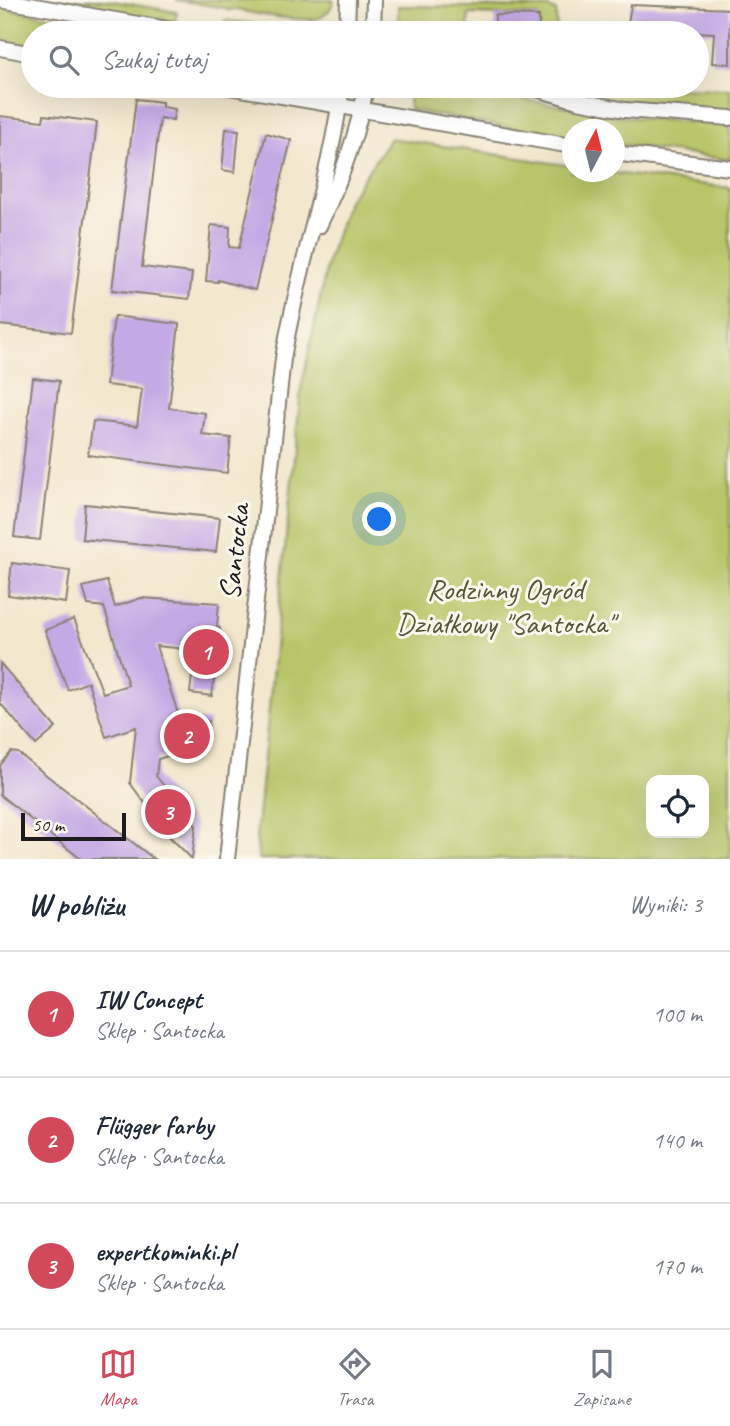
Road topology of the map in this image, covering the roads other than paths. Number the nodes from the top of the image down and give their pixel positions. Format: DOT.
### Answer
graph roads {
  1 [pos="0,0"];
  2 [pos="348,0"];
  3 [pos="374,0"];
  4 [pos="121,21"];
  5 [pos="347,21"];
  6 [pos="373,21"];
  7 [pos="0,48"];
  8 [pos="21,52"];
  9 [pos="293,98"];
  10 [pos="341,98"];
  11 [pos="364,98"];
  12 [pos="568,98"];
  13 [pos="340,106"];
  14 [pos="362,110"];
  15 [pos="730,118"];
  16 [pos="562,144"];
  17 [pos="625,154"];
  18 [pos="730,168"];
  19 [pos="306,252"];
  20 [pos="227,859"];
  1 -- 4 [label="street"];
  2 -- 5 [label="street"];
  3 -- 6 [label="street"];
  7 -- 8 [label="street"];
  9 -- 13 [label="street"];
  10 -- 13 [label="street, Santocka"];
  11 -- 14 [label="street, Santocka"];
  12 -- 15 [label="street"];
  13 -- 14 [label="street"];
  13 -- 19 [label="street, Santocka"];
  14 -- 16 [label="street"];
  14 -- 19 [label="street, Santocka"];
  17 -- 18 [label="street"];
  19 -- 20 [label="street, Santocka"];
}
